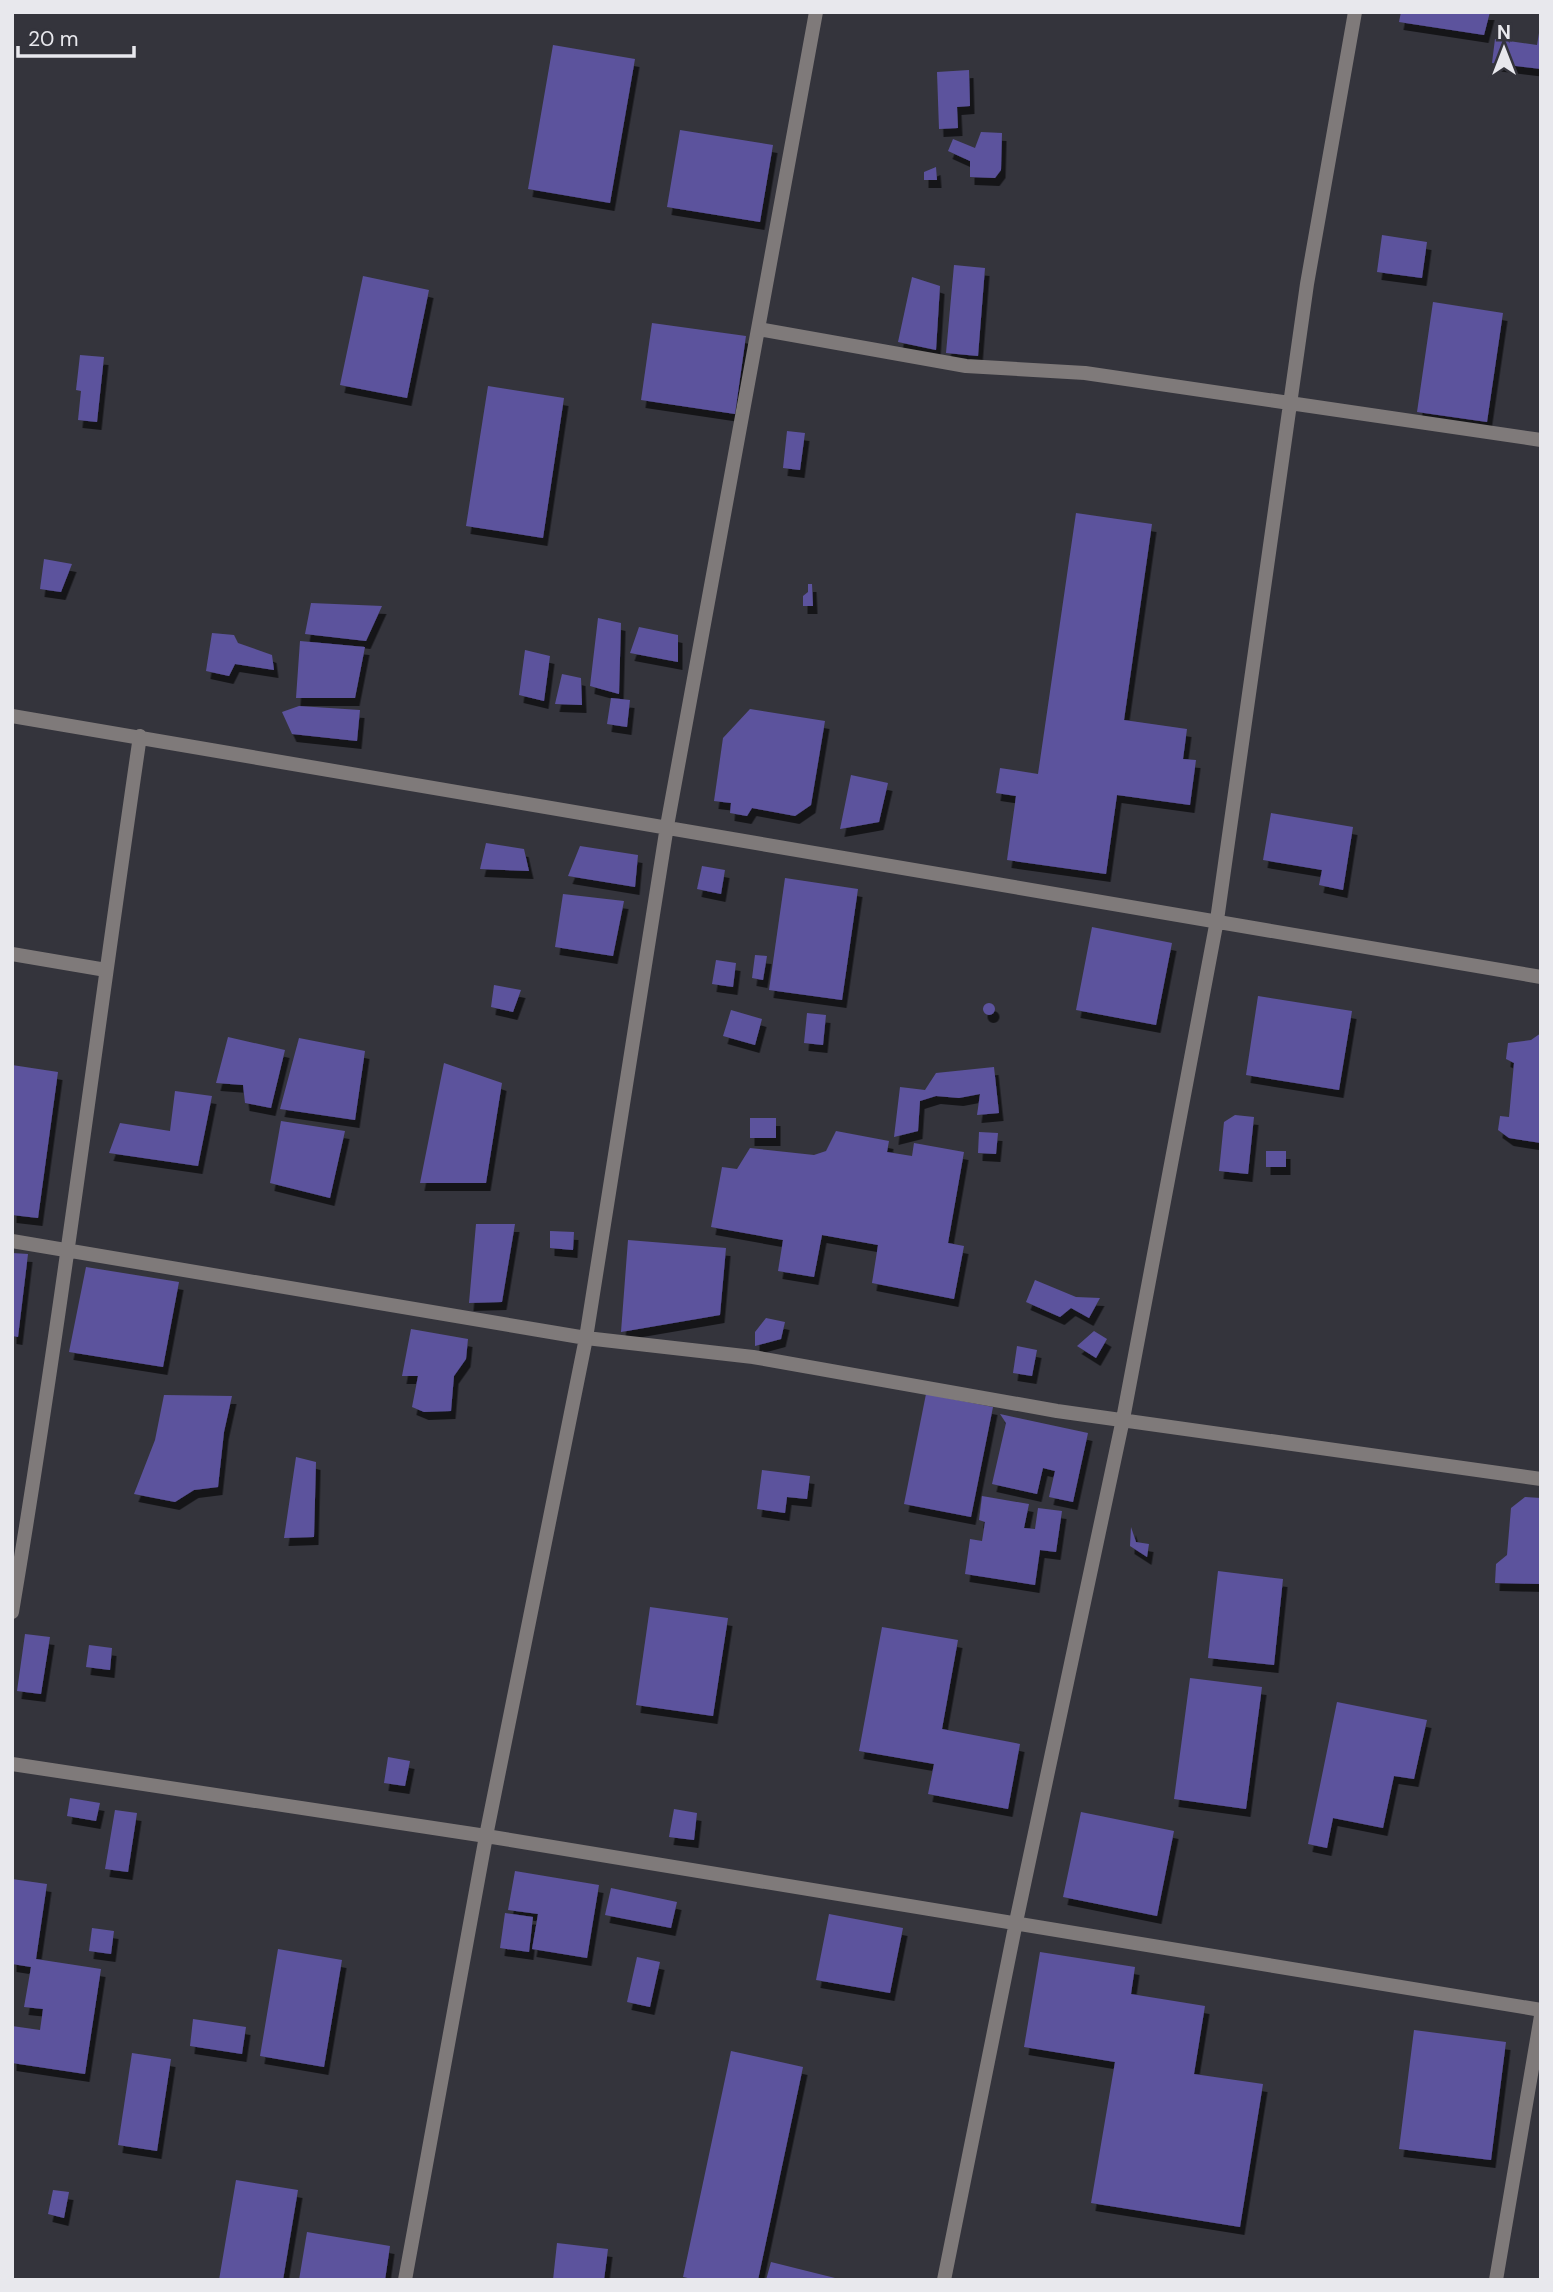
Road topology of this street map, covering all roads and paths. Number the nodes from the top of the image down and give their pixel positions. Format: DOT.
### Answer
graph roads {
  1 [pos="816,12"];
  2 [pos="1355,12"];
  3 [pos="760,329"];
  4 [pos="1290,403"];
  5 [pos="1541,440"];
  6 [pos="12,716"];
  7 [pos="140,736"];
  8 [pos="667,826"];
  9 [pos="1217,920"];
  10 [pos="12,954"];
  11 [pos="106,970"];
  12 [pos="1541,977"];
  13 [pos="12,1241"];
  14 [pos="65,1250"];
  15 [pos="586,1338"];
  16 [pos="1123,1419"];
  17 [pos="1541,1479"];
  18 [pos="12,1612"];
  19 [pos="12,1764"];
  20 [pos="486,1836"];
  21 [pos="1016,1922"];
  22 [pos="1541,2010"];
  23 [pos="1541,2016"];
  24 [pos="405,2280"];
  25 [pos="944,2280"];
  26 [pos="1496,2280"];
  1 -- 3 [label="street"];
  2 -- 4 [label="street"];
  3 -- 4 [label="street"];
  3 -- 8 [label="street"];
  4 -- 5 [label="street"];
  4 -- 9 [label="street"];
  6 -- 7 [label="street"];
  7 -- 8 [label="street"];
  7 -- 11 [label="street"];
  8 -- 9 [label="street"];
  8 -- 15 [label="street"];
  9 -- 12 [label="street"];
  9 -- 16 [label="street"];
  10 -- 11 [label="street"];
  11 -- 14 [label="street"];
  13 -- 14 [label="street"];
  14 -- 15 [label="street"];
  14 -- 18 [label="street"];
  15 -- 16 [label="street"];
  15 -- 20 [label="street"];
  16 -- 17 [label="street"];
  16 -- 21 [label="street"];
  19 -- 20 [label="street"];
  20 -- 21 [label="street"];
  20 -- 24 [label="street"];
  21 -- 22 [label="street"];
  21 -- 25 [label="street"];
  23 -- 26 [label="street"];
}
